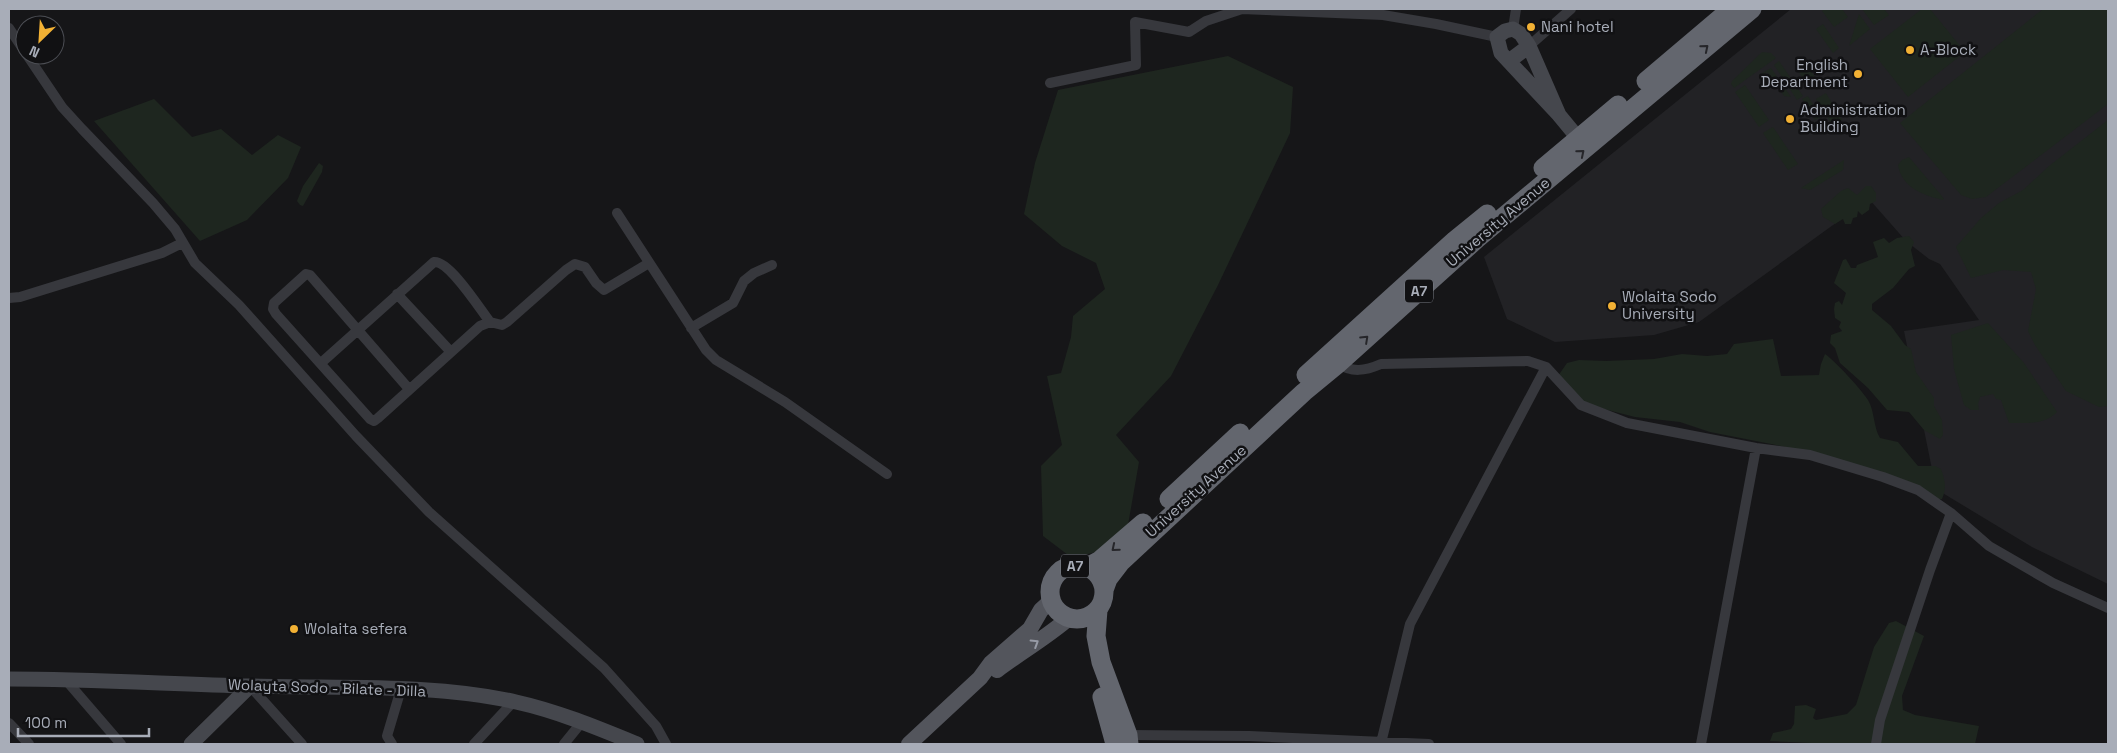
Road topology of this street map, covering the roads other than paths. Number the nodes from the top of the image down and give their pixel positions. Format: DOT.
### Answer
graph roads {
  1 [pos="1516,9"];
  2 [pos="1571,9"];
  3 [pos="1731,9"];
  4 [pos="1752,9"];
  5 [pos="1383,12"];
  6 [pos="1513,29"];
  7 [pos="1496,37"];
  8 [pos="1529,46"];
  9 [pos="1508,61"];
  10 [pos="33,65"];
  11 [pos="1050,83"];
  12 [pos="1559,115"];
  13 [pos="1578,138"];
  14 [pos="617,213"];
  15 [pos="182,243"];
  16 [pos="649,264"];
  17 [pos="772,265"];
  18 [pos="398,294"];
  19 [pos="9,298"];
  20 [pos="490,322"];
  21 [pos="691,328"];
  22 [pos="358,331"];
  23 [pos="451,352"];
  24 [pos="1334,359"];
  25 [pos="320,364"];
  26 [pos="1546,367"];
  27 [pos="410,389"];
  28 [pos="1756,448"];
  29 [pos="887,474"];
  30 [pos="1951,513"];
  31 [pos="1087,567"];
  32 [pos="1104,590"];
  33 [pos="1052,601"];
  34 [pos="2108,608"];
  35 [pos="1098,610"];
  36 [pos="1074,619"];
  37 [pos="980,678"];
  38 [pos="9,679"];
  39 [pos="65,679"];
  40 [pos="250,686"];
  41 [pos="401,689"];
  42 [pos="514,701"];
  43 [pos="9,723"];
  44 [pos="581,723"];
  45 [pos="200,741"];
  46 [pos="1124,741"];
  47 [pos="1381,743"];
  48 [pos="29,744"];
  49 [pos="121,744"];
  50 [pos="302,744"];
  51 [pos="392,744"];
  52 [pos="476,744"];
  53 [pos="564,744"];
  54 [pos="637,744"];
  55 [pos="666,744"];
  56 [pos="909,744"];
  57 [pos="1429,744"];
  58 [pos="1701,744"];
  59 [pos="1876,744"];
  1 -- 6 [label="street"];
  2 -- 8 [label="street"];
  3 -- 13 [label="highway, University Avenue / A7"];
  24 -- 4 [label="highway, University Avenue / A7, one-way"];
  5 -- 7 [label="street"];
  5 -- 11 [label="street"];
  6 -- 7 [label="main road"];
  6 -- 8 [label="main road"];
  7 -- 9 [label="main road"];
  8 -- 9 [label="main road"];
  8 -- 12 [label="main road"];
  9 -- 12 [label="main road"];
  10 -- 15 [label="street"];
  12 -- 13 [label="main road"];
  13 -- 24 [label="highway, University Avenue / A7"];
  14 -- 16 [label="street"];
  15 -- 19 [label="street"];
  15 -- 55 [label="street"];
  16 -- 20 [label="street"];
  16 -- 21 [label="street"];
  17 -- 21 [label="street"];
  18 -- 20 [label="street"];
  18 -- 22 [label="street"];
  18 -- 23 [label="street"];
  20 -- 23 [label="street"];
  21 -- 29 [label="street"];
  22 -- 25 [label="street"];
  22 -- 25 [label="street"];
  22 -- 27 [label="street"];
  23 -- 27 [label="street"];
  24 -- 26 [label="street"];
  24 -- 31 [label="highway, University Avenue / A7, one-way"];
  24 -- 32 [label="highway, University Avenue / A7"];
  25 -- 27 [label="street"];
  26 -- 28 [label="street"];
  26 -- 47 [label="street"];
  28 -- 30 [label="street"];
  28 -- 58 [label="street"];
  30 -- 34 [label="street"];
  30 -- 59 [label="street"];
  31 -- 32 [label="highway, A7"];
  31 -- 33 [label="highway, A7"];
  32 -- 35 [label="highway, A7"];
  33 -- 36 [label="highway"];
  33 -- 37 [label="main road"];
  35 -- 36 [label="highway"];
  35 -- 46 [label="highway, A7"];
  37 -- 36 [label="main road, one-way"];
  36 -- 46 [label="highway"];
  37 -- 56 [label="main road"];
  38 -- 39 [label="main road, Wolayta Sodo - Bilate - Dilla"];
  39 -- 40 [label="main road, Wolayta Sodo - Bilate - Dilla"];
  39 -- 49 [label="street"];
  40 -- 41 [label="main road, Wolayta Sodo - Bilate - Dilla"];
  40 -- 45 [label="main road"];
  40 -- 50 [label="street"];
  41 -- 42 [label="main road, Wolayta Sodo - Bilate - Dilla"];
  41 -- 51 [label="street"];
  42 -- 44 [label="main road, Wolayta Sodo - Bilate - Dilla"];
  42 -- 52 [label="street"];
  43 -- 48 [label="street"];
  44 -- 53 [label="street"];
  44 -- 54 [label="main road, Wolayta Sodo - Bilate - Dilla"];
  46 -- 47 [label="street"];
  47 -- 57 [label="street"];
}
